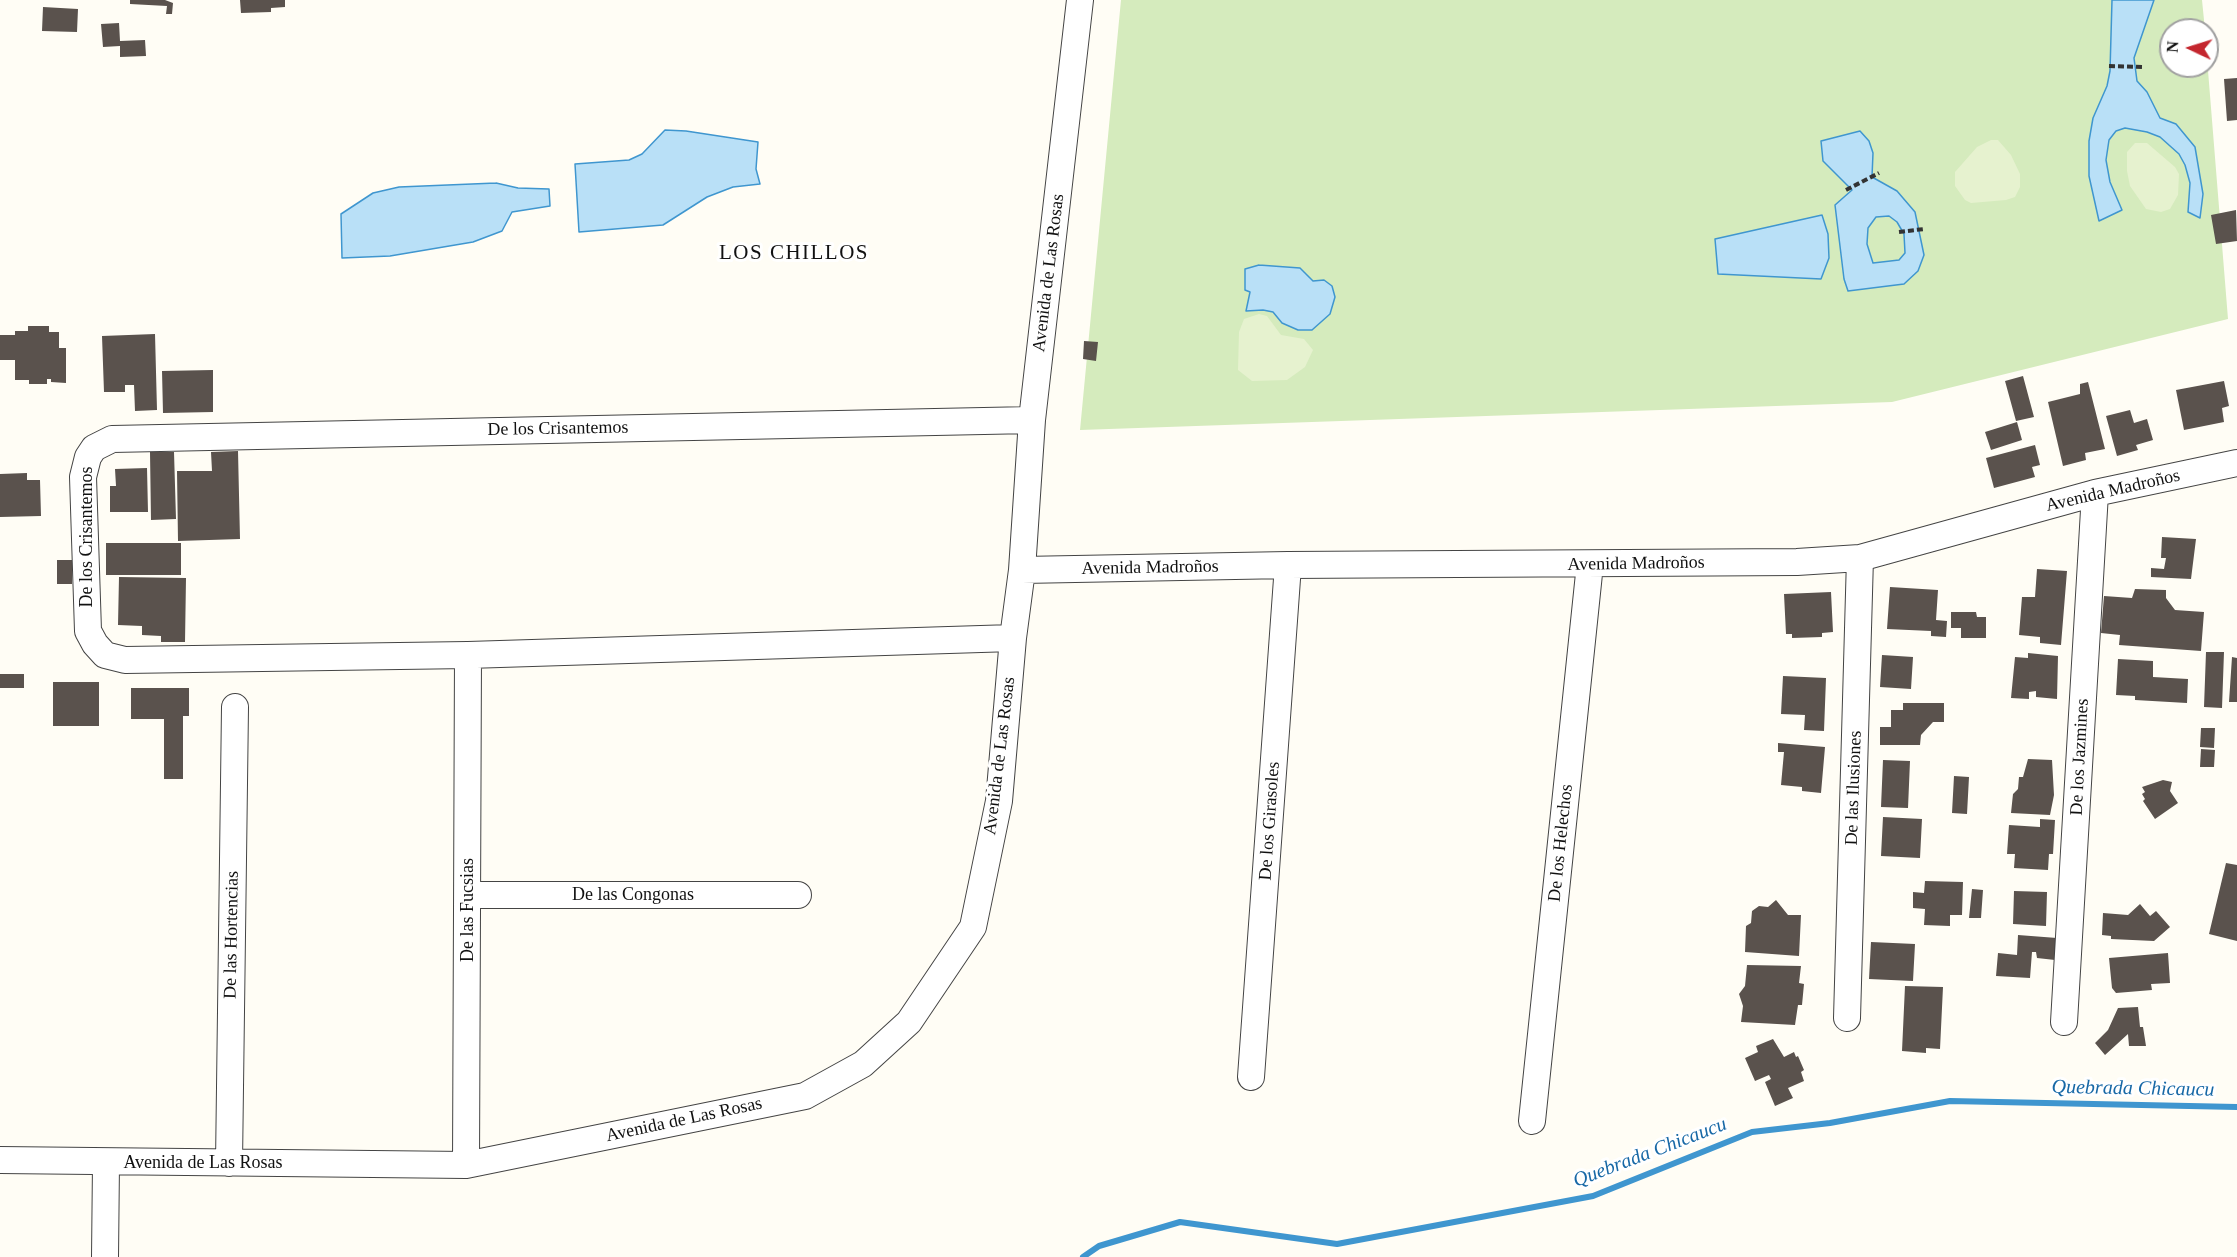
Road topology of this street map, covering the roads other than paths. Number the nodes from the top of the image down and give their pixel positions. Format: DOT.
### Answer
graph roads {
  1 [pos="1080,0"];
  2 [pos="1032,420"];
  3 [pos="2237,463"];
  4 [pos="2095,493"];
  5 [pos="1860,558"];
  6 [pos="1590,564"];
  7 [pos="1288,565"];
  8 [pos="1022,570"];
  9 [pos="1013,638"];
  10 [pos="468,656"];
  11 [pos="235,706"];
  12 [pos="468,895"];
  13 [pos="798,895"];
  14 [pos="1847,1018"];
  15 [pos="2064,1022"];
  16 [pos="1251,1077"];
  17 [pos="1532,1121"];
  18 [pos="0,1160"];
  19 [pos="106,1163"];
  20 [pos="229,1163"];
  21 [pos="466,1165"];
  22 [pos="105,1257"];
  1 -- 2 [label="street, Avenida de Las Rosas"];
  2 -- 8 [label="street, Avenida de Las Rosas"];
  2 -- 10 [label="street, De los Crisantemos"];
  3 -- 4 [label="street, Avenida Madroños"];
  4 -- 5 [label="street, Avenida Madroños"];
  4 -- 15 [label="street, De los Jazmines"];
  5 -- 6 [label="street, Avenida Madroños"];
  5 -- 14 [label="street, De las Ilusiones"];
  6 -- 7 [label="street, Avenida Madroños"];
  6 -- 17 [label="street, De los Helechos"];
  7 -- 8 [label="street, Avenida Madroños"];
  7 -- 16 [label="street, De los Girasoles"];
  8 -- 9 [label="street, Avenida de Las Rosas"];
  9 -- 10 [label="street, De los Crisantemos"];
  9 -- 21 [label="street, Avenida de Las Rosas"];
  10 -- 12 [label="street, De las Fucsias"];
  11 -- 20 [label="street, De las Hortencias"];
  12 -- 13 [label="street, De las Congonas"];
  12 -- 21 [label="street, De las Fucsias"];
  18 -- 19 [label="street, Avenida de Las Rosas"];
  19 -- 20 [label="street, Avenida de Las Rosas"];
  19 -- 22 [label="street"];
  20 -- 21 [label="street, Avenida de Las Rosas"];
}
